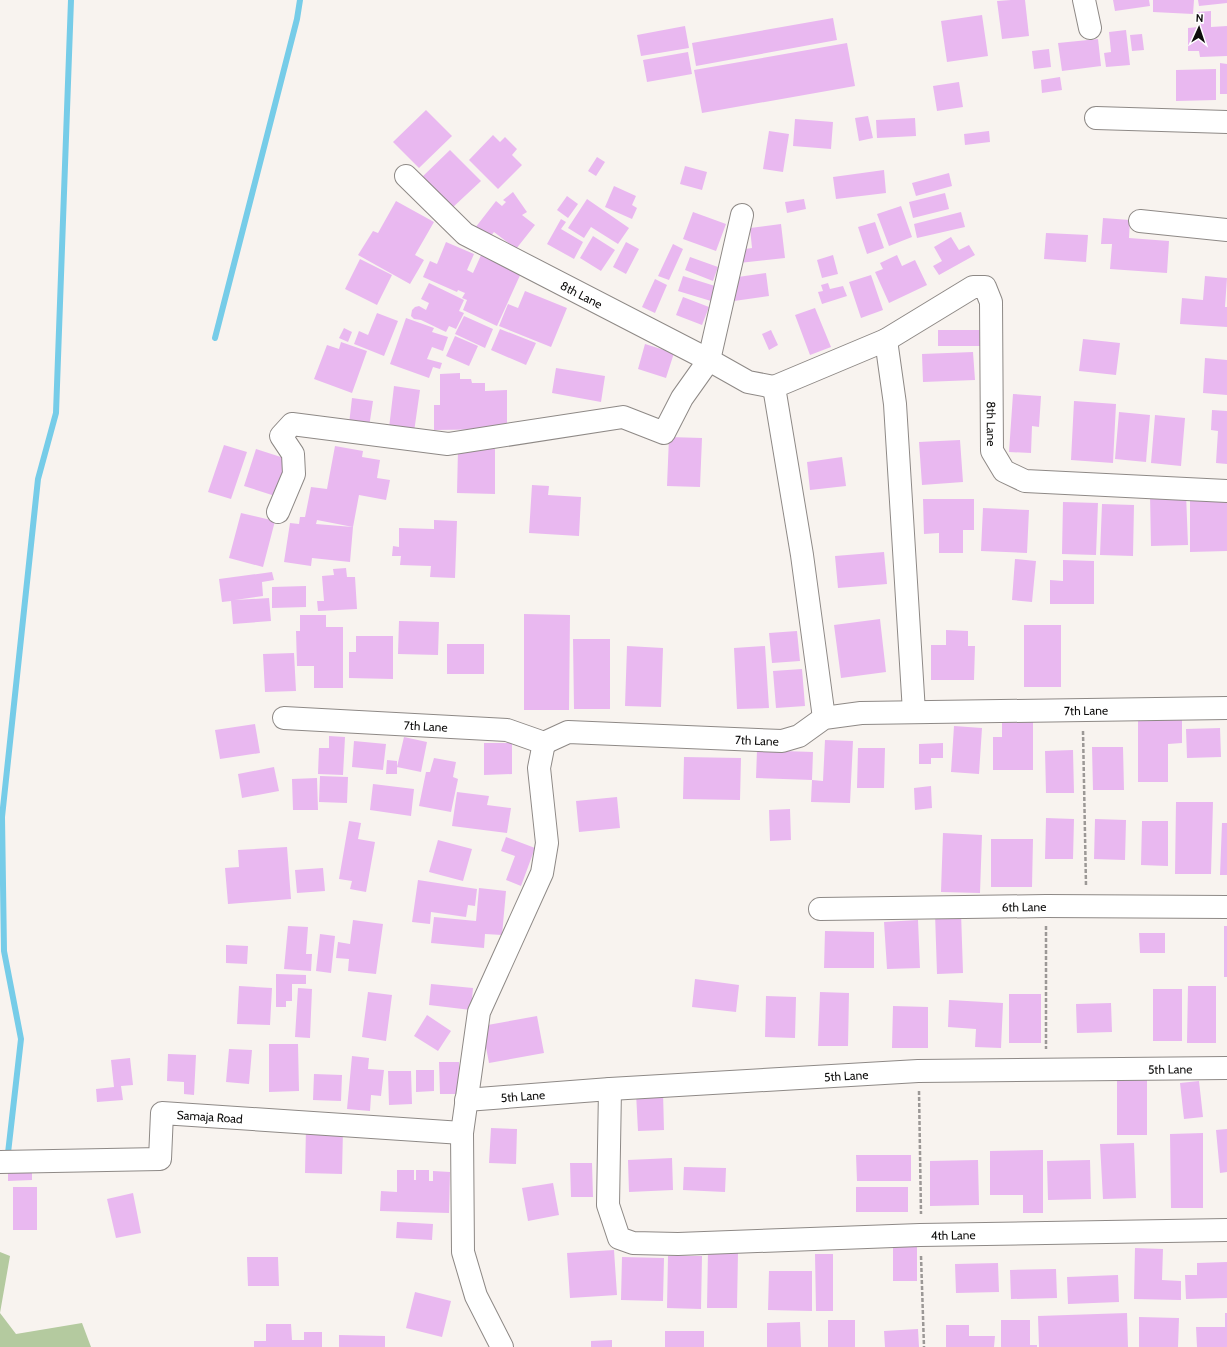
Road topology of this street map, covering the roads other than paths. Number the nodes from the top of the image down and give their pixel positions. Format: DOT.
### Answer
graph roads {
  1 [pos="1084,0"];
  2 [pos="1090,28"];
  3 [pos="1096,118"];
  4 [pos="1227,122"];
  5 [pos="406,176"];
  6 [pos="742,215"];
  7 [pos="1140,221"];
  8 [pos="1227,230"];
  9 [pos="886,340"];
  10 [pos="709,360"];
  11 [pos="774,387"];
  12 [pos="1227,491"];
  13 [pos="278,512"];
  14 [pos="1227,708"];
  15 [pos="914,712"];
  16 [pos="284,718"];
  17 [pos="824,718"];
  18 [pos="544,743"];
  19 [pos="1227,907"];
  20 [pos="820,909"];
  21 [pos="1227,1068"];
  22 [pos="610,1089"];
  23 [pos="466,1100"];
  24 [pos="462,1133"];
  25 [pos="0,1162"];
  26 [pos="1227,1230"];
  27 [pos="502,1347"];
  1 -- 2 [label="street"];
  3 -- 4 [label="street"];
  5 -- 10 [label="street, 8th Lane"];
  6 -- 10 [label="street"];
  7 -- 8 [label="street"];
  9 -- 11 [label="street, 8th Lane"];
  9 -- 12 [label="street, 8th Lane"];
  9 -- 15 [label="street"];
  10 -- 11 [label="street, 8th Lane"];
  10 -- 13 [label="street"];
  11 -- 17 [label="street"];
  14 -- 15 [label="street, 7th Lane"];
  15 -- 17 [label="street, 7th Lane"];
  16 -- 18 [label="street, 7th Lane"];
  17 -- 18 [label="street, 7th Lane"];
  18 -- 23 [label="street"];
  19 -- 20 [label="street, 6th Lane"];
  21 -- 22 [label="street, 5th Lane"];
  22 -- 23 [label="street, 5th Lane"];
  22 -- 26 [label="street, 4th Lane"];
  23 -- 24 [label="street"];
  24 -- 25 [label="street, Samaja Road"];
  24 -- 27 [label="street"];
}
